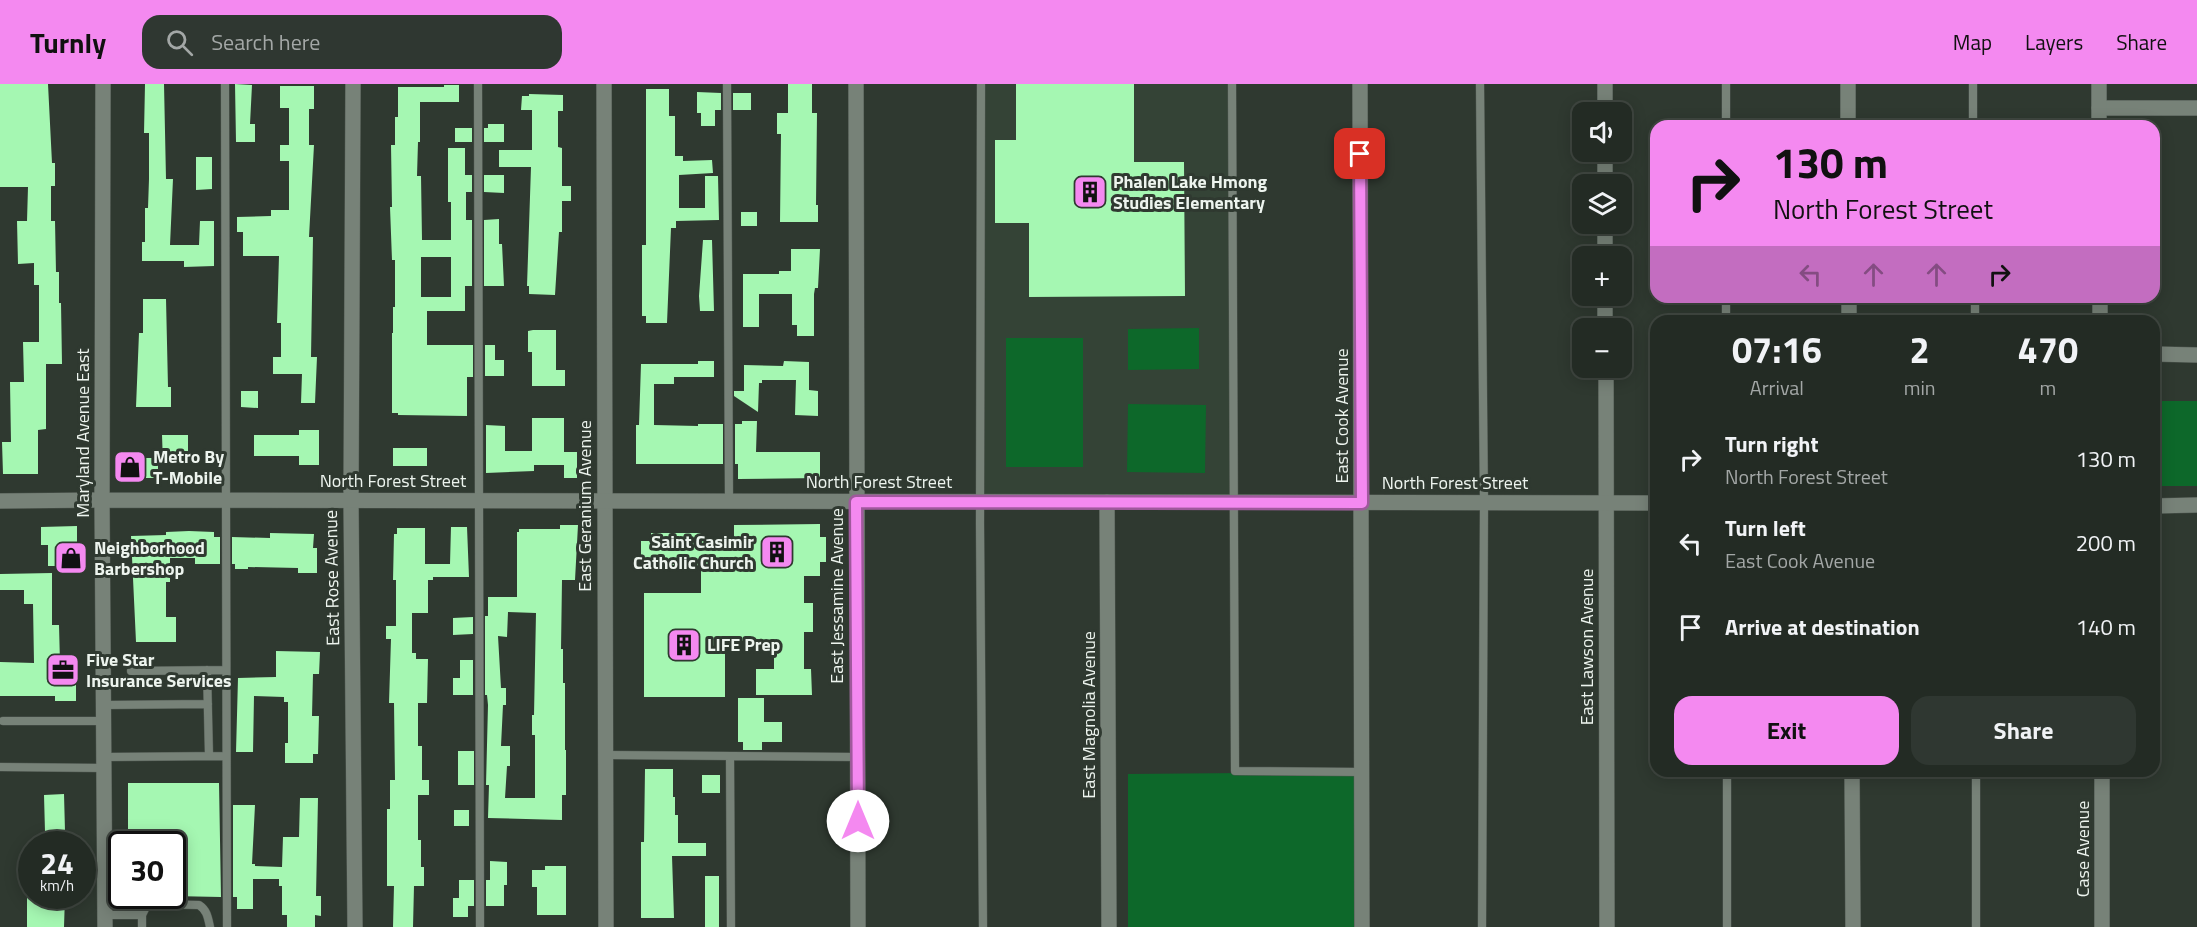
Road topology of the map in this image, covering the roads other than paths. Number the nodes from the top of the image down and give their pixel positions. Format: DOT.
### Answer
graph roads {
  1 [pos="103,84"];
  2 [pos="225,84"];
  3 [pos="353,84"];
  4 [pos="478,84"];
  5 [pos="604,84"];
  6 [pos="727,84"];
  7 [pos="856,84"];
  8 [pos="981,84"];
  9 [pos="1232,84"];
  10 [pos="1360,84"];
  11 [pos="1480,84"];
  12 [pos="1605,84"];
  13 [pos="1725,84"];
  14 [pos="1848,84"];
  15 [pos="1972,84"];
  16 [pos="2099,84"];
  17 [pos="1605,102"];
  18 [pos="2099,108"];
  19 [pos="2197,108"];
  20 [pos="1725,120"];
  21 [pos="1848,120"];
  22 [pos="1973,120"];
  23 [pos="2099,120"];
  24 [pos="2160,354"];
  25 [pos="2197,355"];
  26 [pos="1606,378"];
  27 [pos="102,500"];
  28 [pos="225,500"];
  29 [pos="0,501"];
  30 [pos="351,501"];
  31 [pos="478,501"];
  32 [pos="605,501"];
  33 [pos="729,501"];
  34 [pos="856,502"];
  35 [pos="980,502"];
  36 [pos="1107,502"];
  37 [pos="1234,503"];
  38 [pos="1362,503"];
  39 [pos="1484,503"];
  40 [pos="1606,503"];
  41 [pos="1650,503"];
  42 [pos="2160,506"];
  43 [pos="2197,506"];
  44 [pos="207,670"];
  45 [pos="226,670"];
  46 [pos="131,671"];
  47 [pos="208,704"];
  48 [pos="105,713"];
  49 [pos="3,721"];
  50 [pos="606,755"];
  51 [pos="208,756"];
  52 [pos="226,756"];
  53 [pos="730,756"];
  54 [pos="857,757"];
  55 [pos="105,762"];
  56 [pos="0,767"];
  57 [pos="1361,772"];
  58 [pos="1727,777"];
  59 [pos="1852,777"];
  60 [pos="1976,777"];
  61 [pos="2102,777"];
  62 [pos="142,915"];
  63 [pos="105,921"];
  64 [pos="142,927"];
  65 [pos="210,927"];
  66 [pos="227,927"];
  67 [pos="355,927"];
  68 [pos="480,927"];
  69 [pos="606,927"];
  70 [pos="731,927"];
  71 [pos="858,927"];
  72 [pos="983,927"];
  73 [pos="1108,927"];
  74 [pos="1362,927"];
  75 [pos="1482,927"];
  76 [pos="1607,927"];
  77 [pos="1727,927"];
  78 [pos="1853,927"];
  79 [pos="1976,927"];
  80 [pos="2102,927"];
  1 -- 27 [label="street, Maryland Avenue East"];
  2 -- 28 [label="lane"];
  3 -- 30 [label="street, East Rose Avenue"];
  4 -- 31 [label="lane"];
  5 -- 32 [label="street, East Geranium Avenue"];
  6 -- 33 [label="lane"];
  7 -- 34 [label="street, East Jessamine Avenue"];
  8 -- 35 [label="lane"];
  9 -- 37 [label="lane"];
  10 -- 38 [label="street, East Cook Avenue"];
  11 -- 39 [label="lane"];
  12 -- 17 [label="street"];
  13 -- 20 [label="lane"];
  14 -- 21 [label="street"];
  15 -- 22 [label="lane"];
  16 -- 18 [label="street"];
  18 -- 19 [label="street"];
  18 -- 23 [label="street"];
  24 -- 25 [label="street"];
  26 -- 40 [label="street, East Lawson Avenue"];
  27 -- 28 [label="street, North Forest Street"];
  27 -- 29 [label="street, North Forest Street"];
  27 -- 48 [label="street, Maryland Avenue East"];
  28 -- 30 [label="street, North Forest Street"];
  28 -- 45 [label="lane"];
  30 -- 31 [label="street, North Forest Street"];
  30 -- 67 [label="street, East Rose Avenue"];
  31 -- 32 [label="street, North Forest Street"];
  31 -- 68 [label="lane"];
  32 -- 33 [label="street, North Forest Street"];
  32 -- 50 [label="street, East Geranium Avenue"];
  33 -- 34 [label="street, North Forest Street"];
  34 -- 35 [label="street, North Forest Street"];
  34 -- 54 [label="street, East Jessamine Avenue"];
  35 -- 36 [label="street, North Forest Street"];
  35 -- 72 [label="lane"];
  36 -- 37 [label="street, North Forest Street"];
  36 -- 73 [label="street, East Magnolia Avenue"];
  37 -- 38 [label="street, North Forest Street"];
  37 -- 57 [label="lane"];
  38 -- 39 [label="street, North Forest Street"];
  38 -- 57 [label="street, East Cook Avenue"];
  39 -- 40 [label="street, North Forest Street"];
  39 -- 75 [label="lane"];
  40 -- 41 [label="street, North Forest Street"];
  40 -- 76 [label="street, East Lawson Avenue"];
  42 -- 43 [label="street"];
  44 -- 45 [label="lane"];
  44 -- 46 [label="lane"];
  44 -- 47 [label="lane"];
  45 -- 52 [label="lane"];
  47 -- 48 [label="lane"];
  47 -- 51 [label="lane"];
  48 -- 49 [label="lane"];
  48 -- 55 [label="street, Maryland Avenue East"];
  50 -- 53 [label="lane"];
  50 -- 69 [label="street, East Geranium Avenue"];
  51 -- 52 [label="lane"];
  51 -- 55 [label="lane"];
  52 -- 66 [label="lane"];
  53 -- 54 [label="lane"];
  53 -- 70 [label="lane"];
  54 -- 71 [label="street, East Jessamine Avenue"];
  55 -- 56 [label="lane"];
  55 -- 63 [label="street, Maryland Avenue East"];
  57 -- 74 [label="street, East Cook Avenue"];
  58 -- 77 [label="lane"];
  59 -- 78 [label="street"];
  60 -- 79 [label="lane"];
  61 -- 80 [label="street, Case Avenue"];
  62 -- 63 [label="lane"];
  62 -- 64 [label="lane"];
  62 -- 65 [label="lane"];
}
